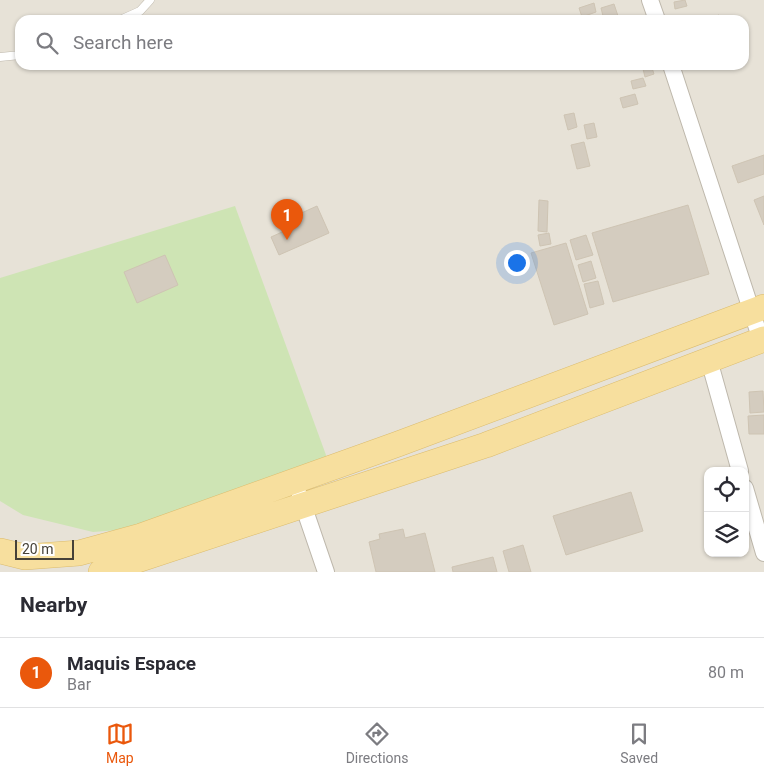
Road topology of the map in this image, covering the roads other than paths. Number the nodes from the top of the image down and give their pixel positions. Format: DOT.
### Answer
graph roads {
  1 [pos="150,0"];
  2 [pos="650,0"];
  3 [pos="131,15"];
  4 [pos="655,15"];
  5 [pos="15,56"];
  6 [pos="0,57"];
  7 [pos="673,70"];
  8 [pos="758,310"];
  9 [pos="762,339"];
  10 [pos="708,360"];
  11 [pos="739,467"];
  12 [pos="296,482"];
  13 [pos="749,502"];
  14 [pos="304,507"];
  15 [pos="0,551"];
  16 [pos="764,553"];
  17 [pos="101,572"];
  18 [pos="326,572"];
  1 -- 3 [label="lane"];
  2 -- 4 [label="street"];
  5 -- 6 [label="lane"];
  7 -- 8 [label="street"];
  8 -- 9 [label="street"];
  8 -- 12 [label="main road"];
  9 -- 10 [label="main road"];
  10 -- 11 [label="street"];
  10 -- 14 [label="main road"];
  12 -- 14 [label="street"];
  12 -- 15 [label="main road"];
  13 -- 16 [label="street"];
  14 -- 17 [label="main road"];
  14 -- 18 [label="street"];
}
